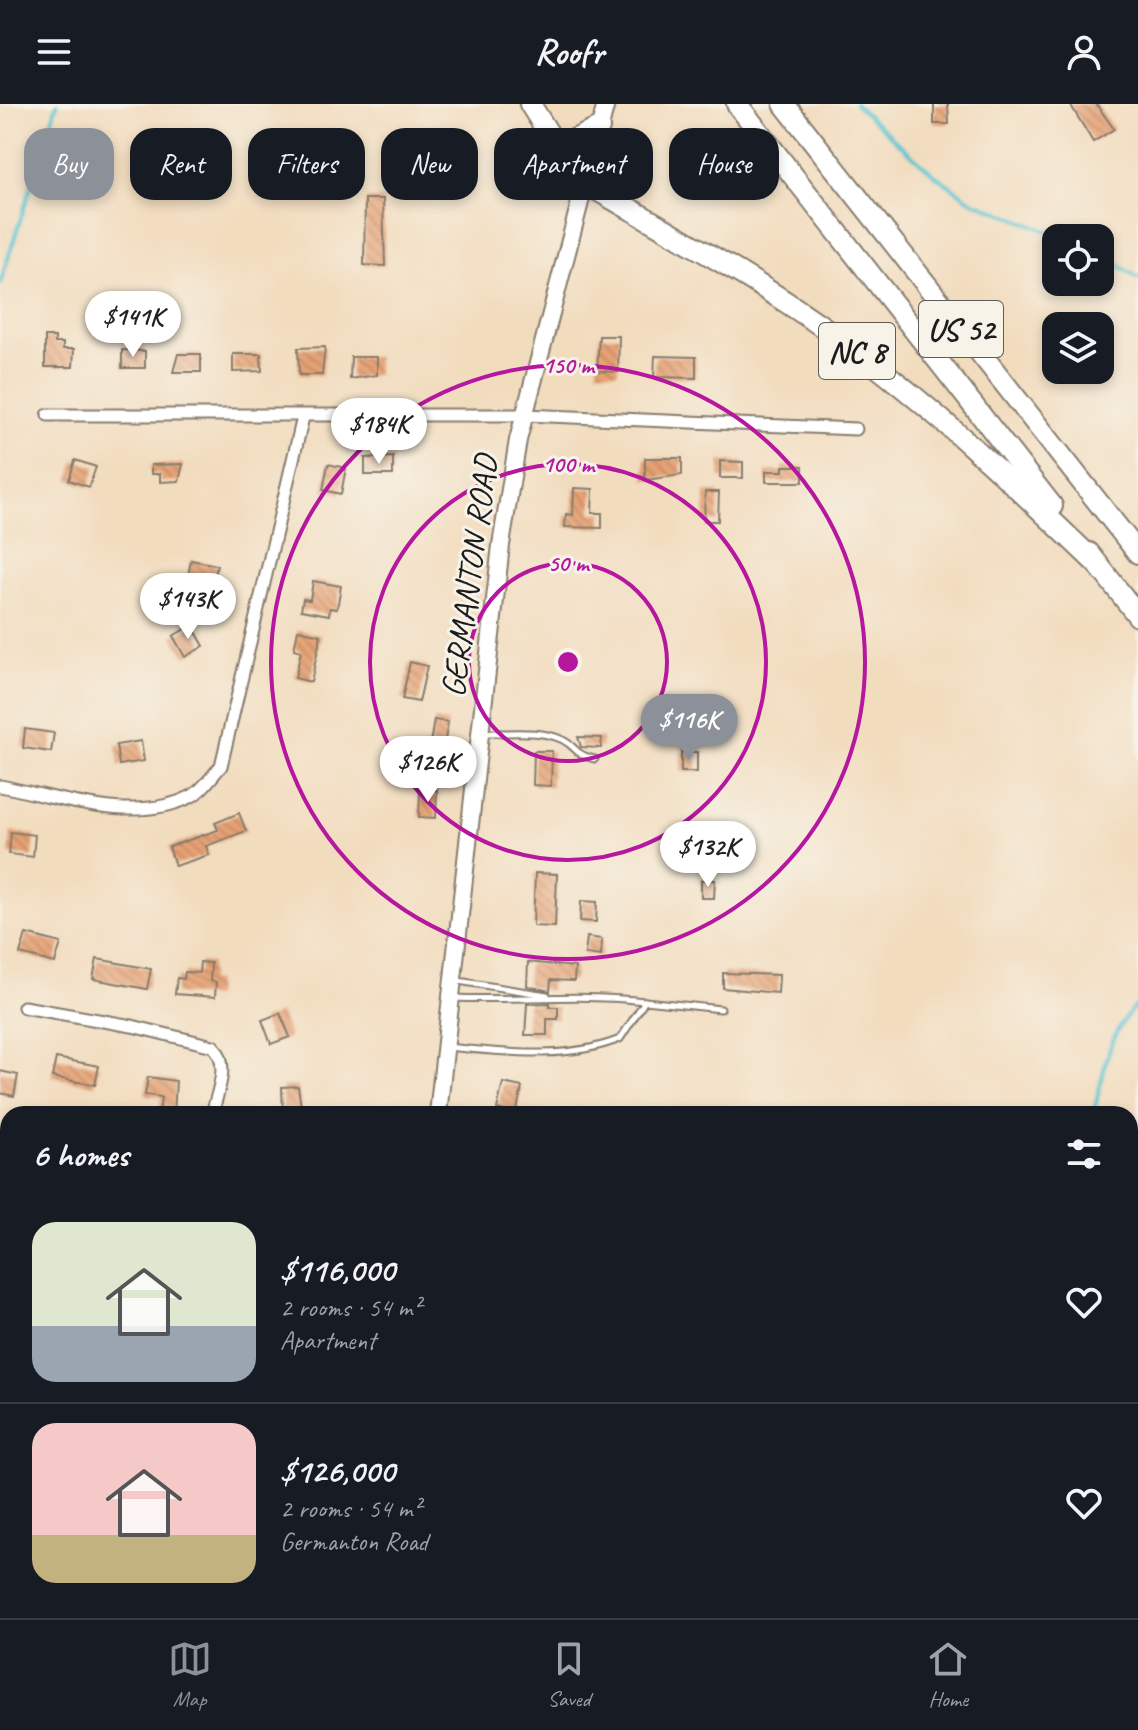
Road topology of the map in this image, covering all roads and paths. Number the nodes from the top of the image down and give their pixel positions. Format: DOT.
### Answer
graph roads {
  1 [pos="530,104"];
  2 [pos="606,104"];
  3 [pos="737,104"];
  4 [pos="784,104"];
  5 [pos="545,128"];
  6 [pos="599,128"];
  7 [pos="581,200"];
  8 [pos="614,200"];
  9 [pos="48,415"];
  10 [pos="525,415"];
  11 [pos="303,417"];
  12 [pos="856,429"];
  13 [pos="1138,553"];
  14 [pos="1096,563"];
  15 [pos="1138,616"];
  16 [pos="479,733"];
  17 [pos="595,759"];
  18 [pos="0,786"];
  19 [pos="453,981"];
  20 [pos="556,996"];
  21 [pos="452,998"];
  22 [pos="645,1001"];
  23 [pos="24,1007"];
  24 [pos="721,1009"];
  25 [pos="446,1047"];
  26 [pos="214,1106"];
  27 [pos="439,1106"];
  1 -- 5 [label="highway"];
  2 -- 6 [label="main road, GERMANTON ROAD"];
  3 -- 14 [label="highway, US 52"];
  4 -- 13 [label="highway, US 52"];
  7 -- 10 [label="main road, GERMANTON ROAD"];
  8 -- 14 [label="highway, NC 8"];
  9 -- 11 [label="street"];
  10 -- 11 [label="street"];
  10 -- 12 [label="street"];
  10 -- 16 [label="main road, GERMANTON ROAD"];
  11 -- 18 [label="street"];
  14 -- 15 [label="highway, US 52"];
  16 -- 17 [label="lane"];
  16 -- 19 [label="main road, GERMANTON ROAD"];
  19 -- 20 [label="lane"];
  19 -- 21 [label="main road, GERMANTON ROAD"];
  20 -- 21 [label="lane"];
  20 -- 22 [label="lane"];
  21 -- 25 [label="main road, GERMANTON ROAD"];
  22 -- 24 [label="lane"];
  22 -- 25 [label="lane"];
  23 -- 26 [label="street"];
  25 -- 27 [label="main road, GERMANTON ROAD"];
}
